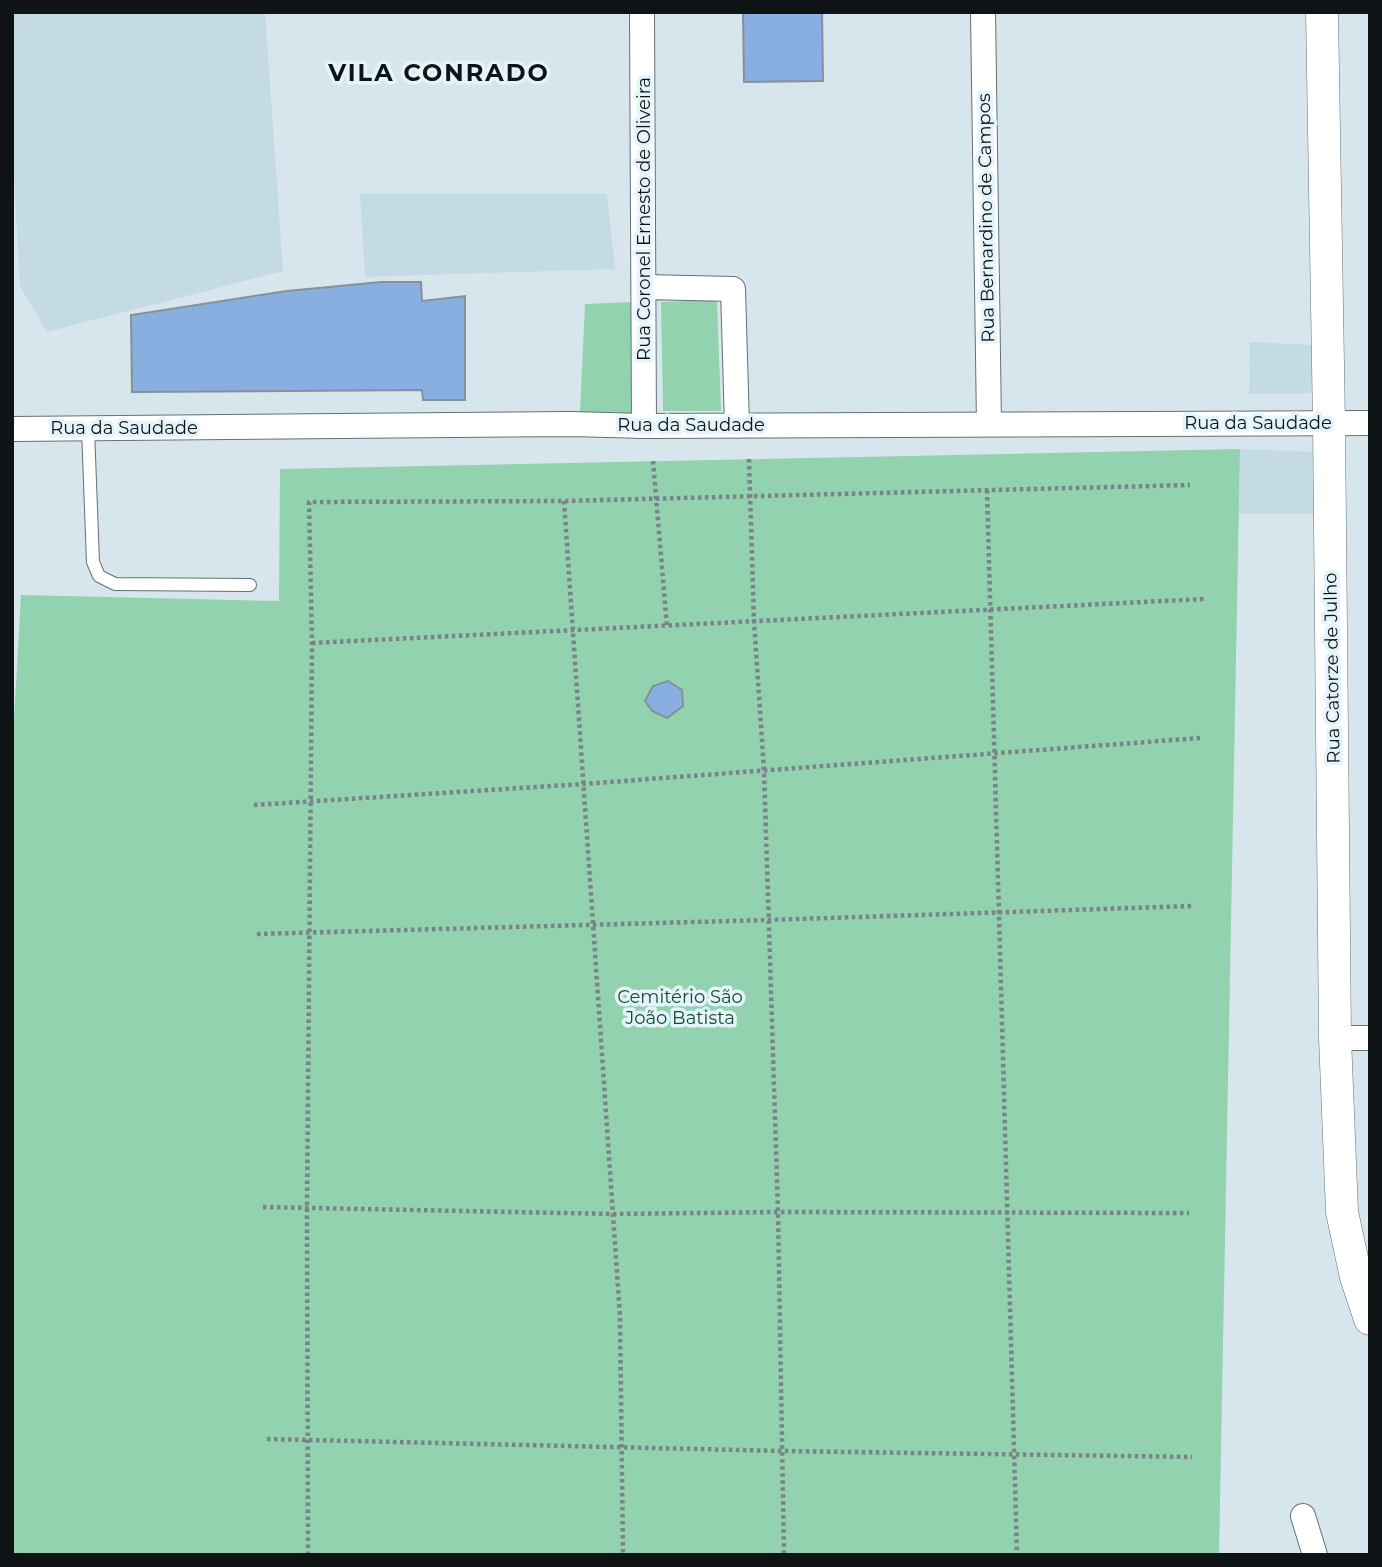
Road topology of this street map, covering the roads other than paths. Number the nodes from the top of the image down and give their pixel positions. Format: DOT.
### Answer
graph roads {
  1 [pos="642,12"];
  2 [pos="983,12"];
  3 [pos="1322,12"];
  4 [pos="645,287"];
  5 [pos="1329,423"];
  6 [pos="1370,423"];
  7 [pos="989,424"];
  8 [pos="644,426"];
  9 [pos="737,426"];
  10 [pos="12,429"];
  11 [pos="88,429"];
  12 [pos="250,584"];
  13 [pos="1335,1038"];
  14 [pos="1370,1038"];
  15 [pos="1370,1319"];
  16 [pos="1303,1516"];
  17 [pos="1315,1555"];
  1 -- 4 [label="street, Rua Coronel Ernesto de Oliveira"];
  2 -- 7 [label="street, Rua Bernardino de Campos"];
  3 -- 5 [label="street, Rua Catorze de Julho"];
  4 -- 8 [label="street, Rua Coronel Ernesto de Oliveira"];
  4 -- 9 [label="street"];
  5 -- 6 [label="street, Rua da Saudade"];
  5 -- 7 [label="street, Rua da Saudade"];
  5 -- 13 [label="street, Rua Catorze de Julho"];
  7 -- 9 [label="street, Rua da Saudade"];
  8 -- 9 [label="street, Rua da Saudade"];
  8 -- 11 [label="street, Rua da Saudade"];
  10 -- 11 [label="street, Rua da Saudade"];
  11 -- 12 [label="lane"];
  13 -- 14 [label="street"];
  13 -- 15 [label="street, Rua Catorze de Julho"];
  16 -- 17 [label="street"];
}
